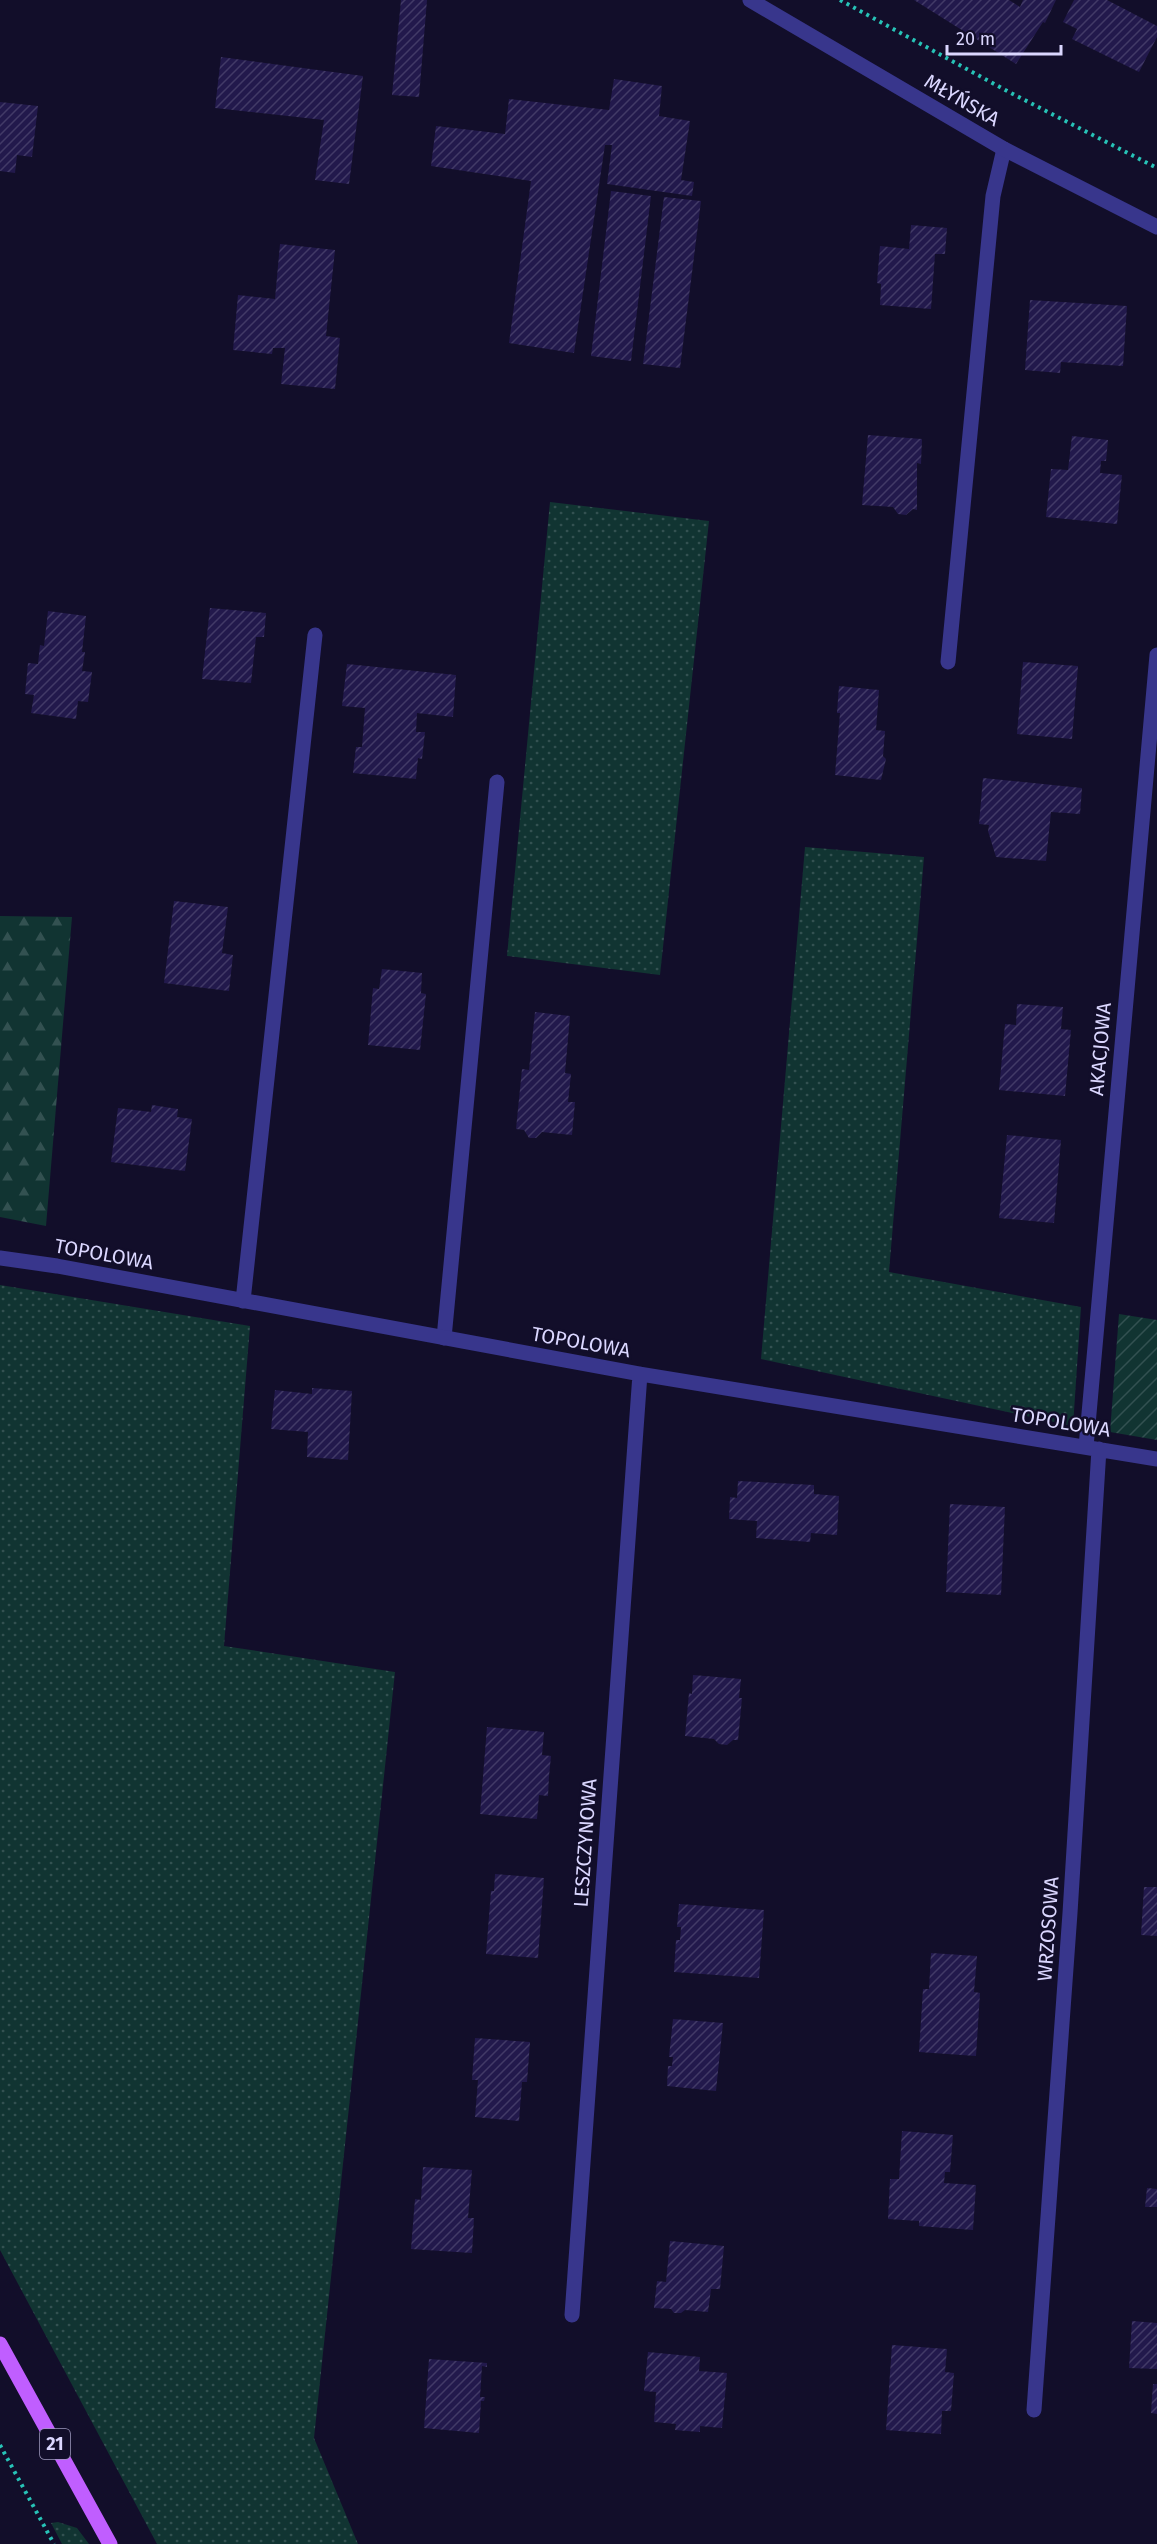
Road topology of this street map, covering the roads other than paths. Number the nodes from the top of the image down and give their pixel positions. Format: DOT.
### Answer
graph roads {
  1 [pos="750,0"];
  2 [pos="1004,149"];
  3 [pos="1157,227"];
  4 [pos="315,635"];
  5 [pos="1157,655"];
  6 [pos="948,662"];
  7 [pos="497,782"];
  8 [pos="0,1258"];
  9 [pos="243,1301"];
  10 [pos="444,1338"];
  11 [pos="640,1374"];
  12 [pos="1093,1448"];
  13 [pos="1157,1459"];
  14 [pos="572,2315"];
  15 [pos="0,2344"];
  16 [pos="1034,2410"];
  17 [pos="110,2544"];
  1 -- 2 [label="street, MŁYŃSKA"];
  2 -- 3 [label="street, MŁYŃSKA"];
  2 -- 6 [label="street"];
  4 -- 9 [label="street"];
  5 -- 12 [label="street, AKACJOWA"];
  7 -- 10 [label="street"];
  8 -- 9 [label="street, TOPOLOWA"];
  9 -- 10 [label="street, TOPOLOWA"];
  10 -- 11 [label="street, TOPOLOWA"];
  11 -- 12 [label="street, TOPOLOWA"];
  11 -- 14 [label="street, LESZCZYNOWA"];
  12 -- 13 [label="street, TOPOLOWA"];
  12 -- 16 [label="street, WRZOSOWA"];
  15 -- 17 [label="main road, 21"];
}
